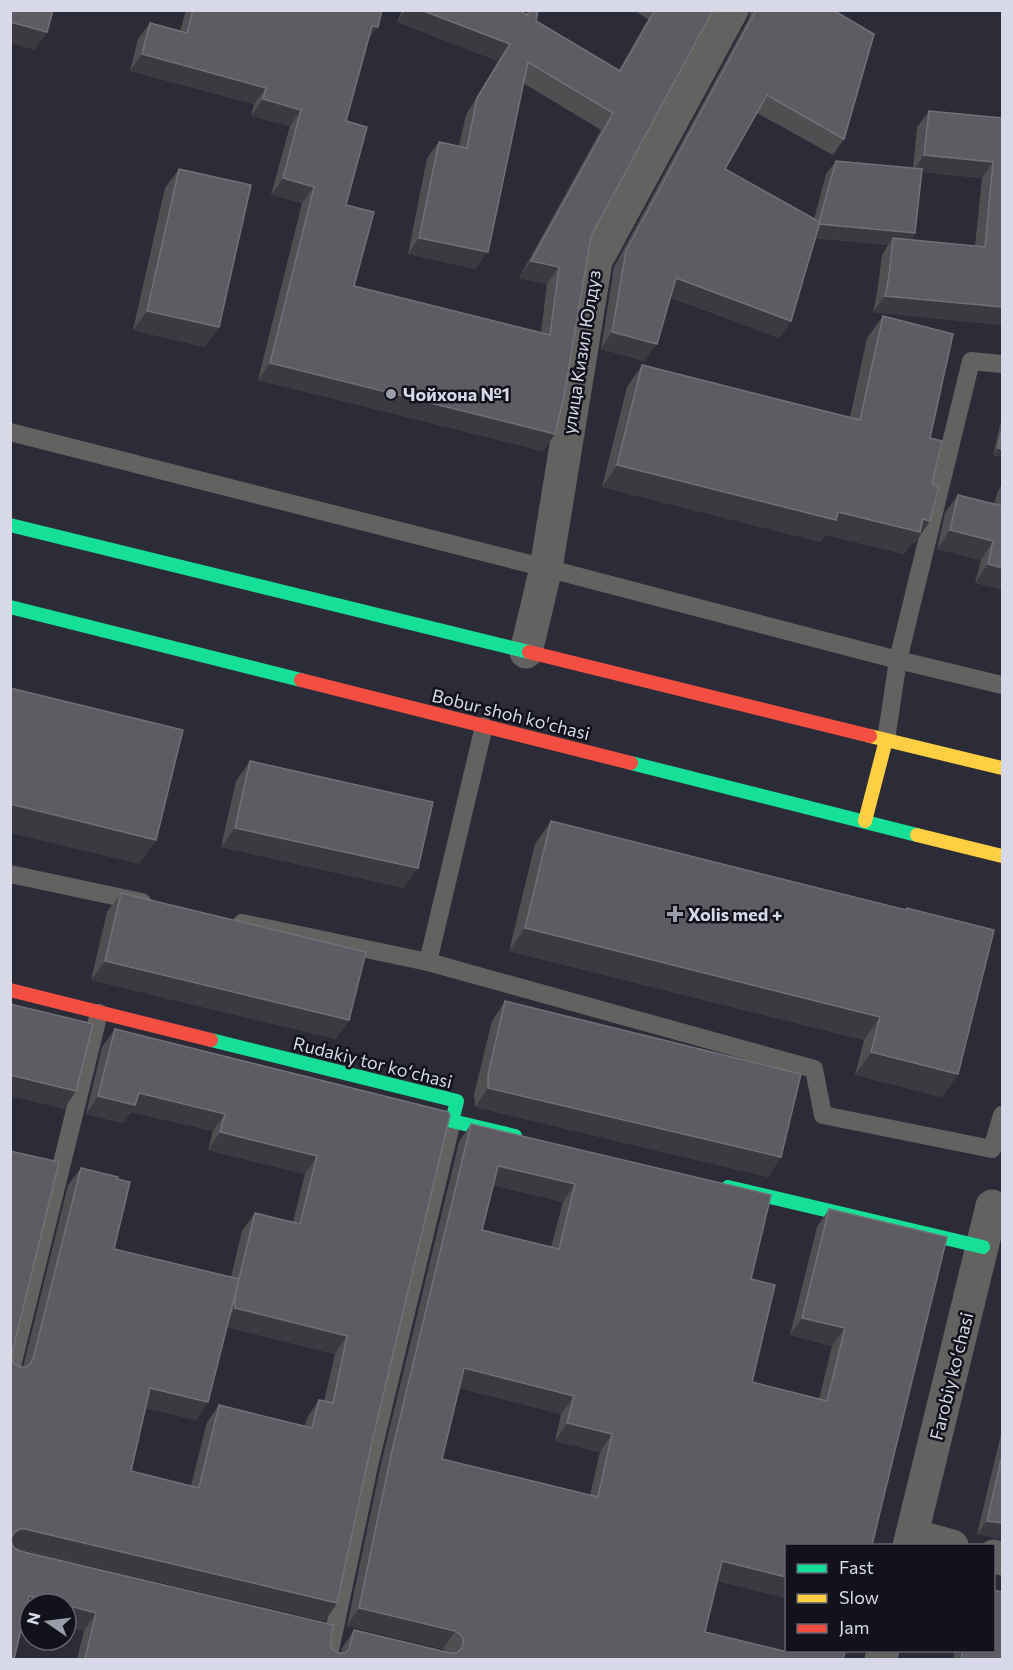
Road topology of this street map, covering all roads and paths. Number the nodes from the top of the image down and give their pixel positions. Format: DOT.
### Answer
graph roads {
  1 [pos="732,10"];
  2 [pos="1002,364"];
  3 [pos="10,432"];
  4 [pos="10,525"];
  5 [pos="546,568"];
  6 [pos="10,607"];
  7 [pos="526,652"];
  8 [pos="898,660"];
  9 [pos="1002,685"];
  10 [pos="484,726"];
  11 [pos="886,740"];
  12 [pos="1002,768"];
  13 [pos="865,821"];
  14 [pos="1002,856"];
  15 [pos="10,874"];
  16 [pos="161,906"];
  17 [pos="231,920"];
  18 [pos="428,962"];
  19 [pos="10,990"];
  20 [pos="99,1013"];
  21 [pos="1002,1115"];
  22 [pos="452,1121"];
  23 [pos="533,1140"];
  24 [pos="717,1184"];
  25 [pos="992,1206"];
  26 [pos="983,1247"];
  27 [pos="10,1374"];
  28 [pos="910,1540"];
  29 [pos="944,1544"];
  30 [pos="312,1628"];
  31 [pos="340,1635"];
  32 [pos="328,1659"];
  1 -- 5 [label="street, улица Кизил Юлдуз"];
  2 -- 8 [label="lane"];
  3 -- 5 [label="lane"];
  4 -- 7 [label="main road"];
  5 -- 7 [label="street, улица Кизил Юлдуз"];
  5 -- 8 [label="lane"];
  6 -- 10 [label="main road, Bobur shoh ko'chasi"];
  7 -- 11 [label="main road"];
  8 -- 9 [label="lane"];
  8 -- 11 [label="lane"];
  10 -- 13 [label="main road, Bobur shoh ko'chasi"];
  10 -- 18 [label="lane"];
  11 -- 12 [label="main road"];
  11 -- 13 [label="main road"];
  13 -- 14 [label="main road, Bobur shoh ko'chasi"];
  15 -- 16 [label="lane"];
  17 -- 18 [label="lane"];
  18 -- 21 [label="lane"];
  19 -- 20 [label="main road, Rudakiy tor koʻchasi"];
  20 -- 22 [label="main road, Rudakiy tor koʻchasi"];
  20 -- 27 [label="lane"];
  22 -- 23 [label="main road"];
  22 -- 31 [label="lane"];
  24 -- 26 [label="main road"];
  25 -- 26 [label="street, Farobiy koʻchasi"];
  26 -- 28 [label="street, Farobiy koʻchasi"];
  28 -- 29 [label="street"];
  30 -- 31 [label="lane"];
  31 -- 32 [label="lane"];
}
